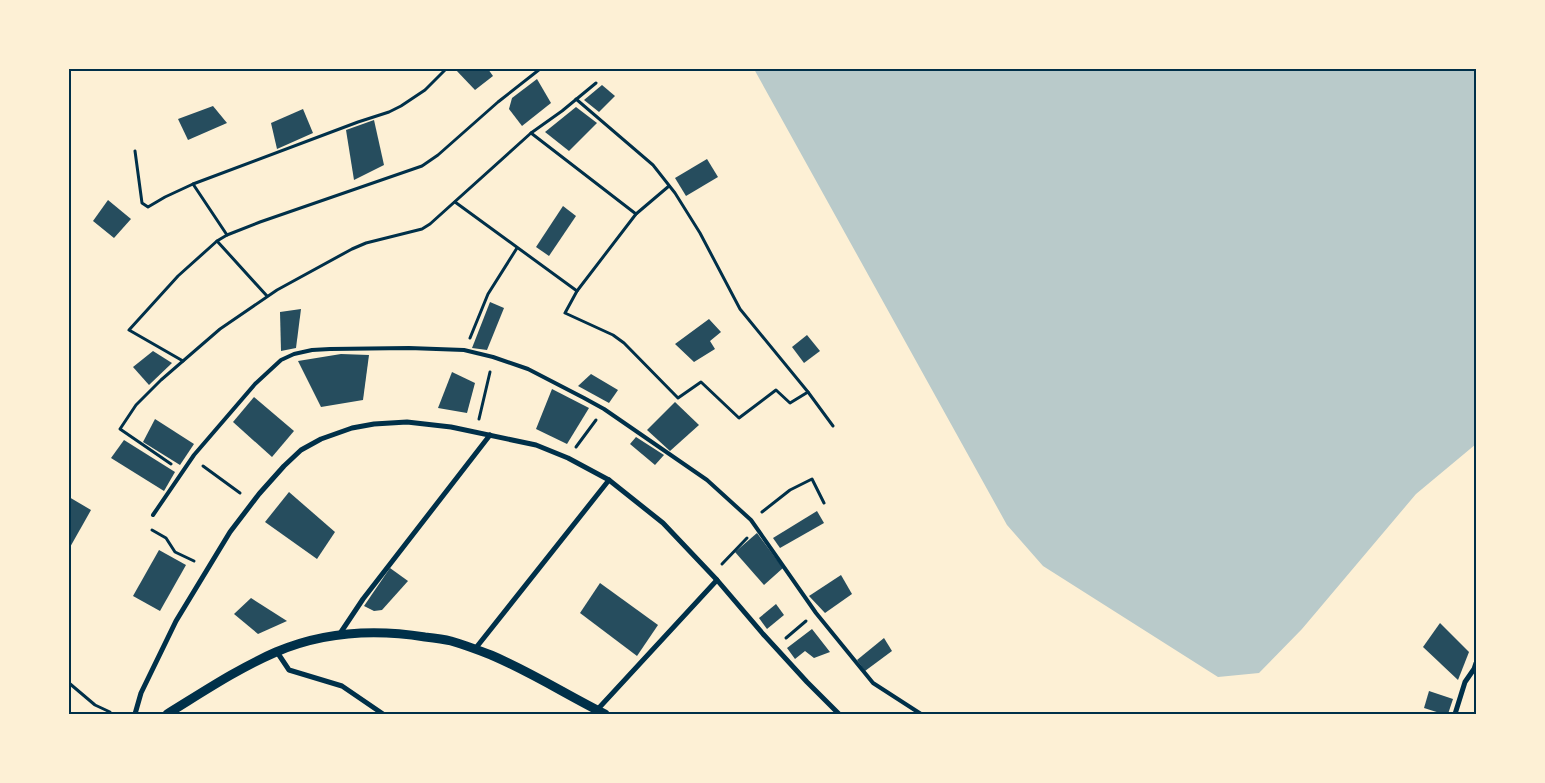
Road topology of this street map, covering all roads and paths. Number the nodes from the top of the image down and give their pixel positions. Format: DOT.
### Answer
graph roads {
  1 [pos="446,69"];
  2 [pos="540,69"];
  3 [pos="596,83"];
  4 [pos="576,99"];
  5 [pos="531,133"];
  6 [pos="135,151"];
  7 [pos="193,184"];
  8 [pos="669,186"];
  9 [pos="455,202"];
  10 [pos="636,214"];
  11 [pos="227,235"];
  12 [pos="217,242"];
  13 [pos="517,248"];
  14 [pos="577,291"];
  15 [pos="268,296"];
  16 [pos="464,350"];
  17 [pos="493,357"];
  18 [pos="183,361"];
  19 [pos="808,392"];
  20 [pos="604,409"];
  21 [pos="833,426"];
  22 [pos="476,432"];
  23 [pos="490,435"];
  24 [pos="192,458"];
  25 [pos="568,458"];
  26 [pos="183,472"];
  27 [pos="609,480"];
  28 [pos="253,502"];
  29 [pos="824,503"];
  30 [pos="153,516"];
  31 [pos="751,520"];
  32 [pos="756,528"];
  33 [pos="208,568"];
  34 [pos="711,575"];
  35 [pos="717,580"];
  36 [pos="816,613"];
  37 [pos="339,635"];
  38 [pos="776,646"];
  39 [pos="475,650"];
  40 [pos="277,652"];
  41 [pos="1476,663"];
  42 [pos="1475,669"];
  43 [pos="69,683"];
  44 [pos="601,712"];
  45 [pos="171,713"];
  46 [pos="109,714"];
  47 [pos="134,714"];
  48 [pos="382,714"];
  49 [pos="839,714"];
  50 [pos="921,714"];
  51 [pos="1455,714"];
  1 -- 7 [label="path"];
  2 -- 11 [label="path"];
  3 -- 4 [label="path"];
  4 -- 5 [label="path"];
  4 -- 8 [label="path"];
  5 -- 9 [label="path"];
  5 -- 10 [label="path"];
  6 -- 7 [label="path"];
  7 -- 11 [label="path"];
  8 -- 10 [label="path"];
  8 -- 19 [label="path"];
  9 -- 13 [label="path"];
  9 -- 15 [label="path"];
  10 -- 14 [label="path"];
  11 -- 12 [label="path"];
  12 -- 15 [label="path"];
  12 -- 18 [label="path"];
  13 -- 14 [label="path"];
  13 -- 16 [label="path"];
  14 -- 19 [label="path"];
  15 -- 18 [label="path"];
  16 -- 17 [label="lane"];
  16 -- 24 [label="lane"];
  17 -- 20 [label="lane"];
  17 -- 22 [label="path"];
  18 -- 26 [label="path"];
  19 -- 21 [label="path"];
  20 -- 25 [label="path"];
  20 -- 31 [label="lane"];
  22 -- 23 [label="street"];
  22 -- 28 [label="street"];
  23 -- 25 [label="street"];
  23 -- 37 [label="street"];
  24 -- 26 [label="lane"];
  24 -- 28 [label="path"];
  25 -- 27 [label="street"];
  26 -- 30 [label="lane"];
  27 -- 34 [label="street"];
  27 -- 39 [label="street"];
  28 -- 33 [label="street"];
  29 -- 31 [label="path"];
  30 -- 33 [label="path"];
  31 -- 32 [label="lane"];
  32 -- 34 [label="path"];
  32 -- 36 [label="lane"];
  33 -- 47 [label="street"];
  34 -- 35 [label="street"];
  35 -- 38 [label="street"];
  35 -- 44 [label="street"];
  36 -- 38 [label="path"];
  36 -- 50 [label="lane"];
  37 -- 39 [label="street"];
  37 -- 40 [label="street"];
  38 -- 49 [label="street"];
  39 -- 44 [label="street"];
  40 -- 45 [label="street"];
  40 -- 48 [label="street"];
  41 -- 42 [label="street"];
  42 -- 51 [label="street"];
  43 -- 46 [label="path"];
}
